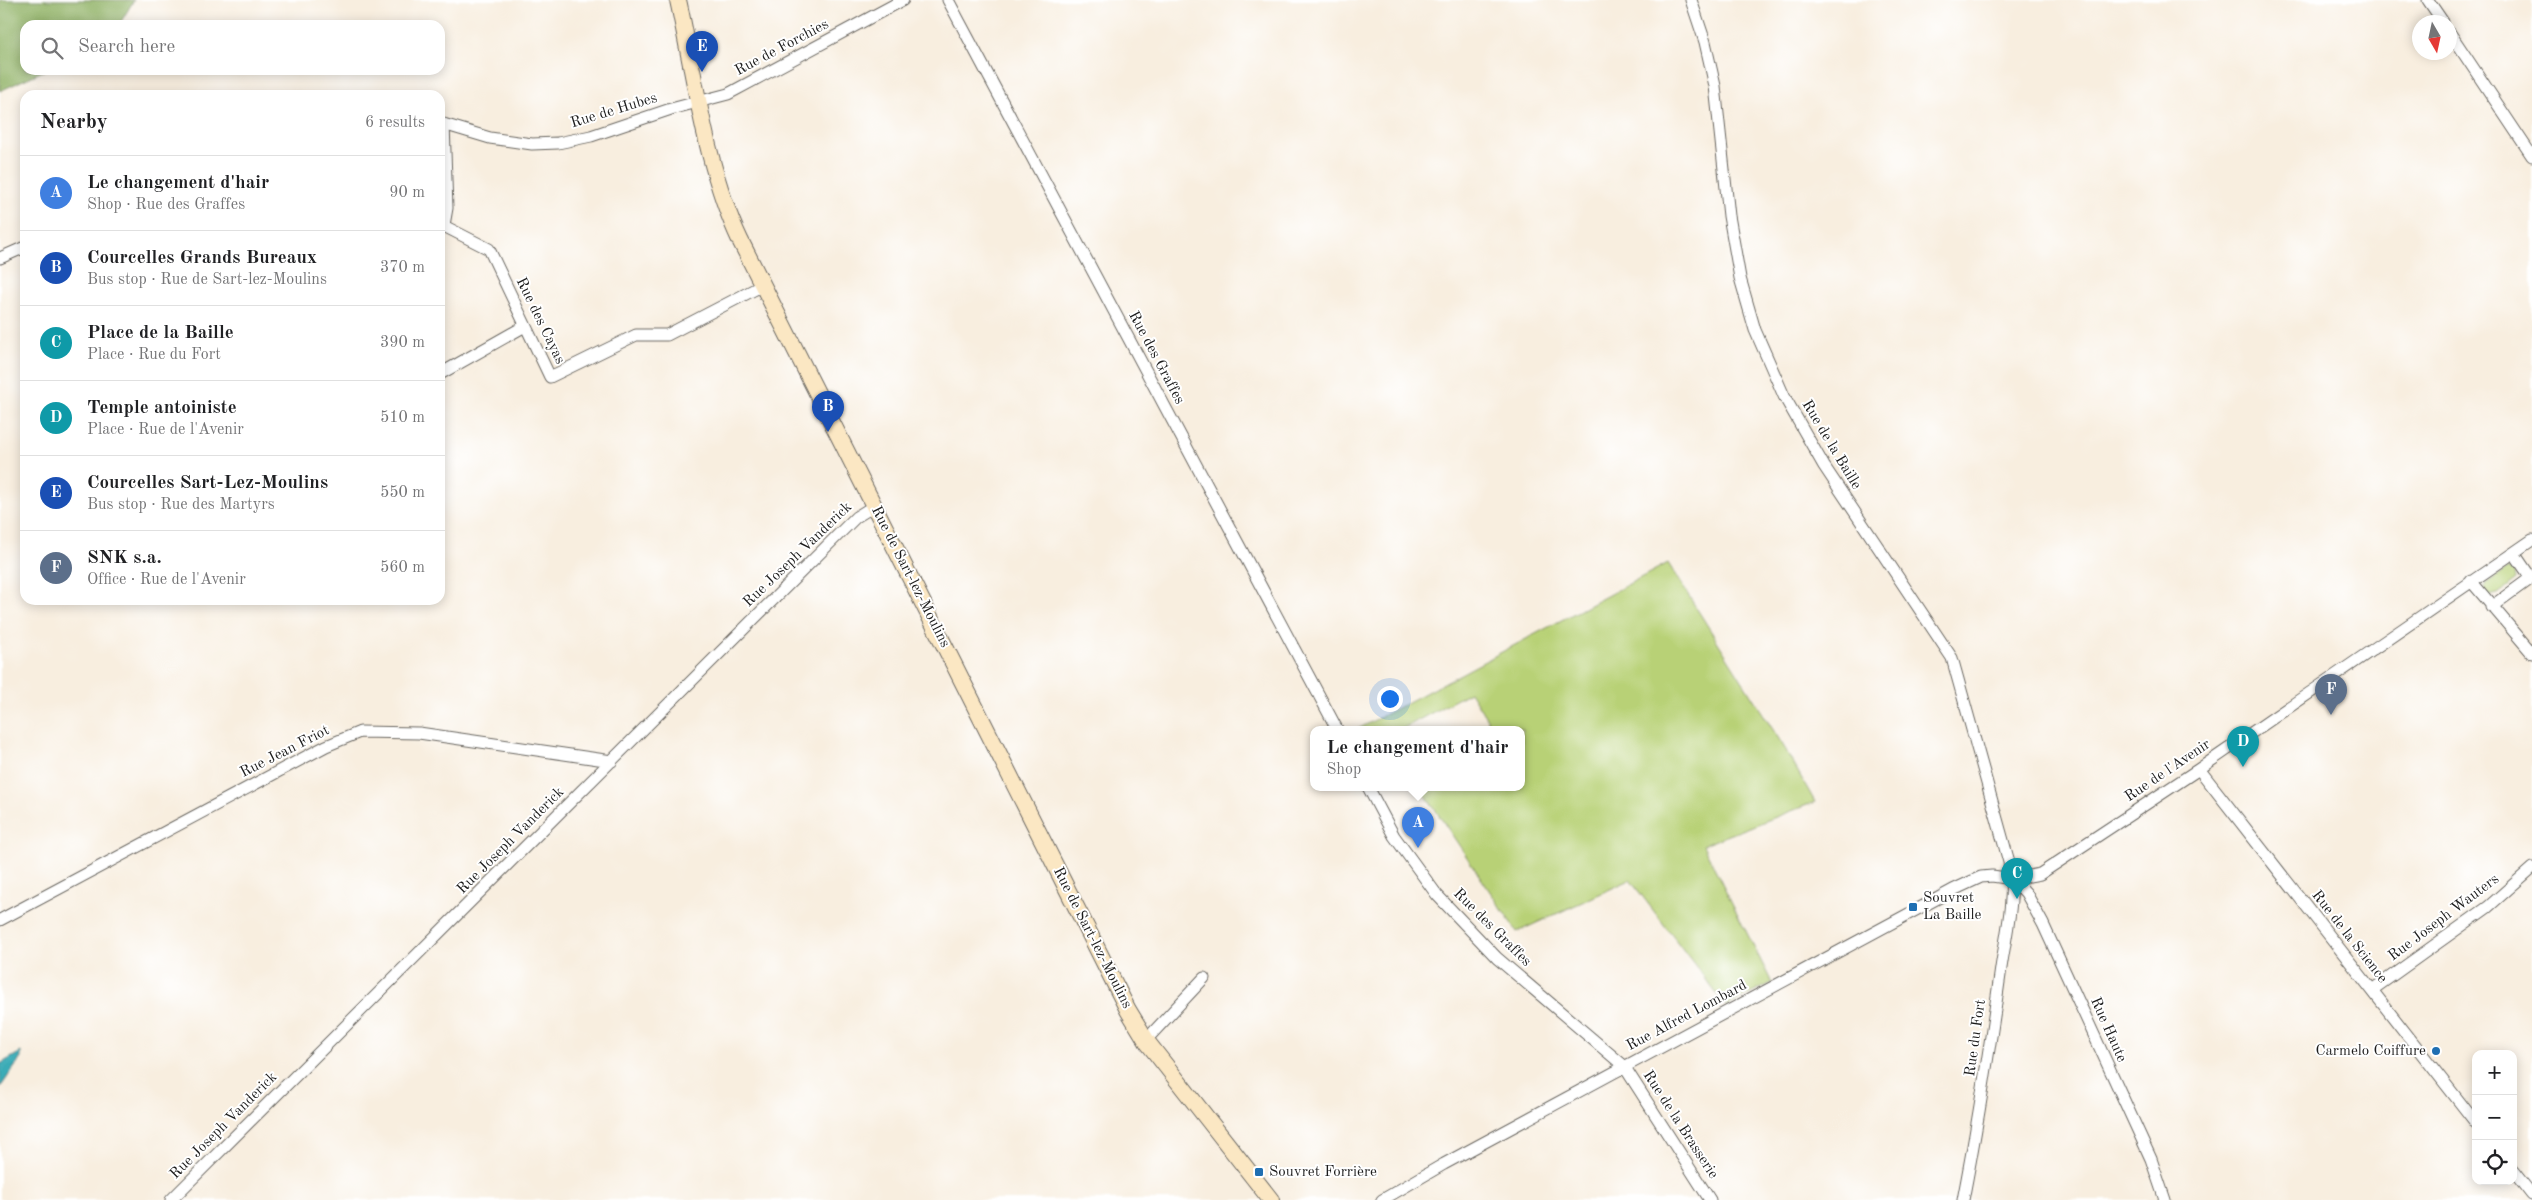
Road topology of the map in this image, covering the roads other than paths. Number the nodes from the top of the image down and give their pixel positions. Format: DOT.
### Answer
graph roads {
  1 [pos="678,0"];
  2 [pos="903,0"];
  3 [pos="948,0"];
  4 [pos="1691,0"];
  5 [pos="2428,0"];
  6 [pos="2438,15"];
  7 [pos="2457,43"];
  8 [pos="700,103"];
  9 [pos="445,124"];
  10 [pos="2532,156"];
  11 [pos="445,174"];
  12 [pos="445,214"];
  13 [pos="445,226"];
  14 [pos="20,249"];
  15 [pos="0,258"];
  16 [pos="763,285"];
  17 [pos="525,326"];
  18 [pos="445,371"];
  19 [pos="874,506"];
  20 [pos="2532,540"];
  21 [pos="2514,552"];
  22 [pos="2531,577"];
  23 [pos="2471,581"];
  24 [pos="2490,607"];
  25 [pos="2532,653"];
  26 [pos="1335,726"];
  27 [pos="612,762"];
  28 [pos="2199,768"];
  29 [pos="1370,791"];
  30 [pos="2532,868"];
  31 [pos="2013,879"];
  32 [pos="0,920"];
  33 [pos="1204,978"];
  34 [pos="2372,990"];
  35 [pos="1146,1040"];
  36 [pos="1624,1066"];
  37 [pos="2472,1118"];
  38 [pos="2517,1176"];
  39 [pos="2532,1195"];
  40 [pos="171,1200"];
  41 [pos="1271,1200"];
  42 [pos="1382,1200"];
  43 [pos="1710,1200"];
  44 [pos="1963,1200"];
  45 [pos="2165,1200"];
  1 -- 8 [label="main road, Rue de Sart-lez-Moulins"];
  2 -- 8 [label="street, Rue de Forchies"];
  3 -- 26 [label="street, Rue des Graffes"];
  4 -- 31 [label="street, Rue de la Baille"];
  5 -- 6 [label="street"];
  7 -- 10 [label="street"];
  8 -- 9 [label="street, Rue de Hubes"];
  8 -- 16 [label="main road, Rue de Sart-lez-Moulins"];
  11 -- 12 [label="street"];
  13 -- 17 [label="street, Rue des Cayas"];
  14 -- 15 [label="street"];
  16 -- 17 [label="street, Rue des Cayas"];
  16 -- 19 [label="main road, Rue de Sart-lez-Moulins"];
  17 -- 18 [label="street"];
  19 -- 27 [label="street, Rue Joseph Vanderick"];
  19 -- 35 [label="main road, Rue de Sart-lez-Moulins"];
  20 -- 21 [label="street, Rue de l'Avenir"];
  21 -- 22 [label="street"];
  21 -- 23 [label="street, Rue de l'Avenir"];
  22 -- 24 [label="street"];
  23 -- 24 [label="street"];
  23 -- 28 [label="street, Rue de l'Avenir"];
  24 -- 25 [label="street"];
  27 -- 32 [label="street, Rue Jean Friot"];
  27 -- 40 [label="street, Rue Joseph Vanderick"];
  28 -- 31 [label="street, Rue de l'Avenir"];
  28 -- 34 [label="street, Rue de la Science"];
  29 -- 36 [label="street, Rue des Graffes"];
  30 -- 34 [label="street, Rue Joseph Wauters"];
  31 -- 36 [label="street, Rue Alfred Lombard"];
  31 -- 44 [label="street, Rue du Fort"];
  31 -- 45 [label="street, Rue Haute"];
  33 -- 35 [label="street"];
  34 -- 37 [label="street, Rue de la Science"];
  35 -- 41 [label="main road, Rue de Sart-lez-Moulins"];
  36 -- 42 [label="street, Rue Alfred Lombard"];
  36 -- 43 [label="street, Rue de la Brasserie"];
  38 -- 39 [label="street"];
}
